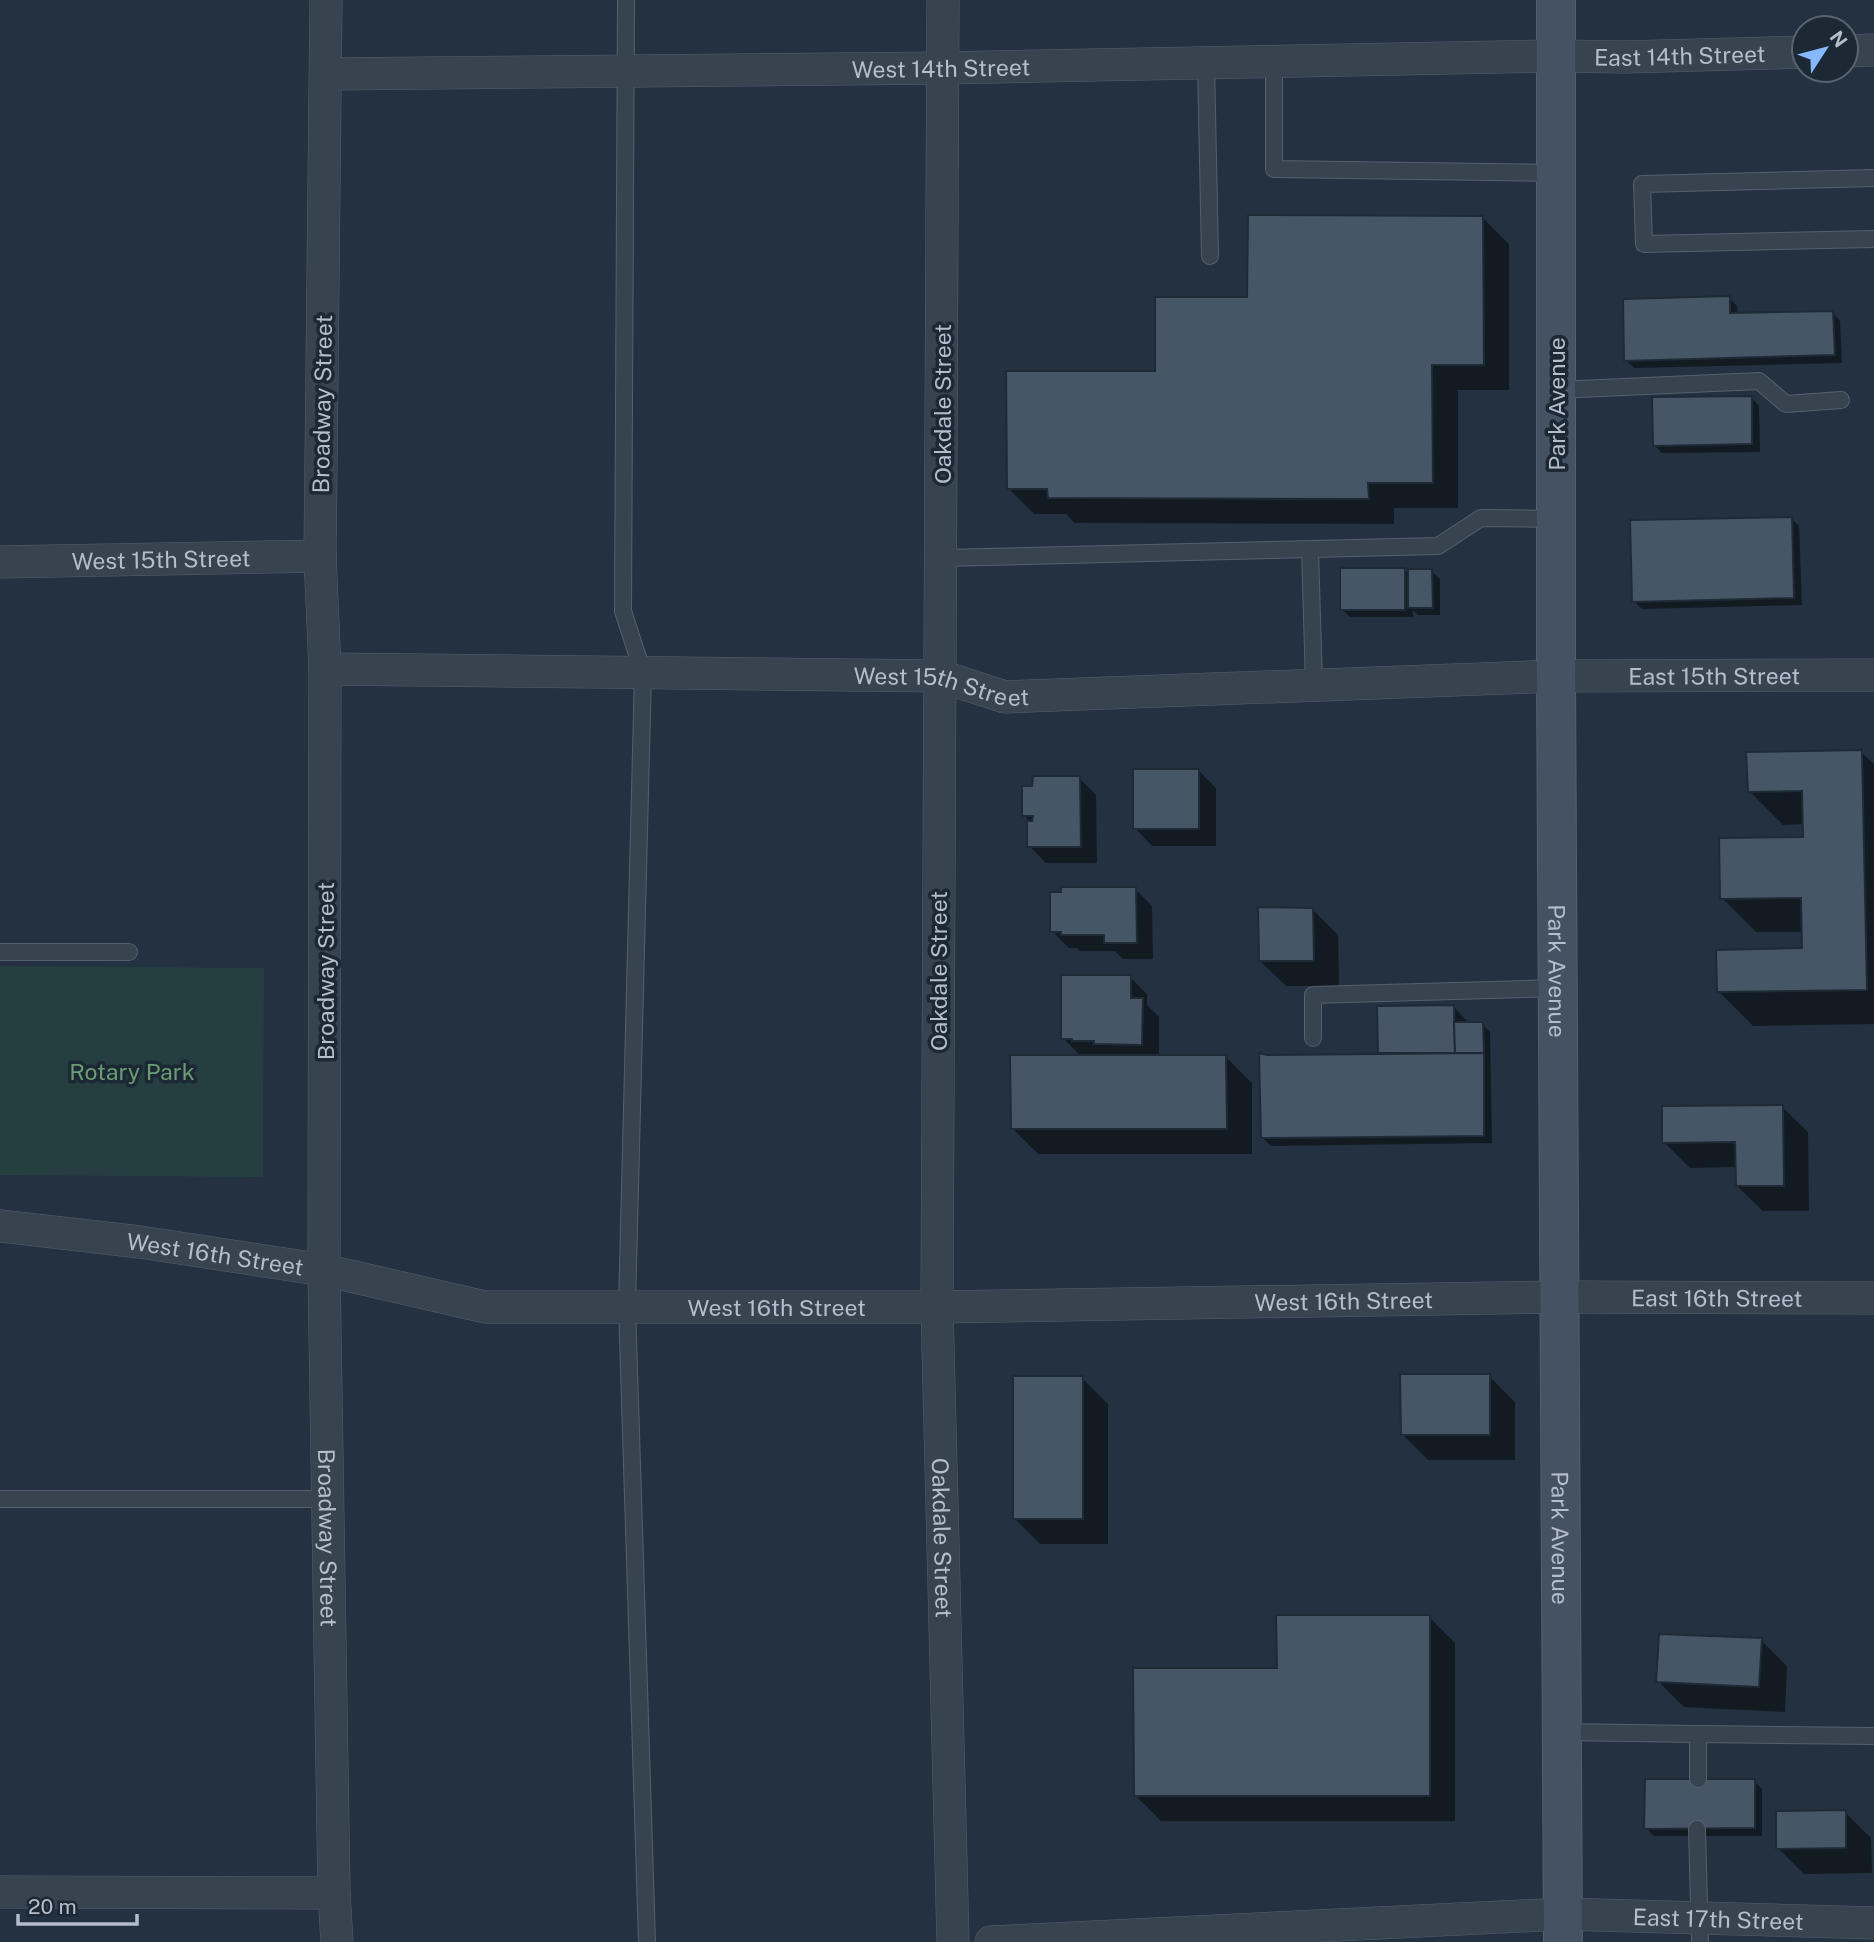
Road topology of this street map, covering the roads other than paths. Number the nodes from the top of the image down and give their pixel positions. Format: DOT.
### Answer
graph roads {
  1 [pos="326,0"];
  2 [pos="626,0"];
  3 [pos="943,0"];
  4 [pos="1556,0"];
  5 [pos="1790,52"];
  6 [pos="1556,56"];
  7 [pos="1274,62"];
  8 [pos="1206,63"];
  9 [pos="944,68"];
  10 [pos="627,71"];
  11 [pos="327,74"];
  12 [pos="1556,173"];
  13 [pos="1874,178"];
  14 [pos="1874,239"];
  15 [pos="1210,256"];
  16 [pos="1556,390"];
  17 [pos="1841,400"];
  18 [pos="1556,519"];
  19 [pos="1310,550"];
  20 [pos="320,556"];
  21 [pos="941,558"];
  22 [pos="0,562"];
  23 [pos="325,669"];
  24 [pos="643,673"];
  25 [pos="1874,675"];
  26 [pos="1556,676"];
  27 [pos="940,677"];
  28 [pos="1314,685"];
  29 [pos="0,952"];
  30 [pos="129,952"];
  31 [pos="1557,988"];
  32 [pos="1312,1038"];
  33 [pos="0,1226"];
  34 [pos="324,1270"];
  35 [pos="1560,1297"];
  36 [pos="1874,1298"];
  37 [pos="627,1306"];
  38 [pos="937,1307"];
  39 [pos="0,1499"];
  40 [pos="328,1499"];
  41 [pos="1562,1732"];
  42 [pos="1698,1734"];
  43 [pos="1874,1737"];
  44 [pos="1698,1779"];
  45 [pos="1697,1829"];
  46 [pos="0,1892"];
  47 [pos="334,1893"];
  48 [pos="1874,1923"];
  49 [pos="1563,1928"];
  50 [pos="1701,1930"];
  51 [pos="337,1942"];
  52 [pos="647,1942"];
  53 [pos="953,1942"];
  54 [pos="991,1942"];
  1 -- 11 [label="street, Broadway Street"];
  2 -- 10 [label="lane"];
  3 -- 9 [label="street, Oakdale Street"];
  4 -- 6 [label="main road, Park Avenue"];
  5 -- 6 [label="street, East 14th Street"];
  6 -- 7 [label="street, West 14th Street"];
  6 -- 12 [label="main road, Park Avenue"];
  7 -- 8 [label="street, West 14th Street"];
  7 -- 12 [label="lane"];
  8 -- 9 [label="street, West 14th Street"];
  8 -- 15 [label="lane"];
  9 -- 10 [label="street, West 14th Street"];
  9 -- 21 [label="street, Oakdale Street"];
  10 -- 11 [label="street, West 14th Street"];
  10 -- 24 [label="lane"];
  11 -- 20 [label="street, Broadway Street"];
  12 -- 16 [label="main road, Park Avenue"];
  13 -- 14 [label="lane"];
  16 -- 17 [label="lane"];
  16 -- 18 [label="main road, Park Avenue"];
  18 -- 19 [label="lane"];
  18 -- 26 [label="main road, Park Avenue"];
  19 -- 21 [label="lane"];
  19 -- 28 [label="lane"];
  20 -- 22 [label="street, West 15th Street"];
  20 -- 23 [label="street, Broadway Street"];
  21 -- 27 [label="street, Oakdale Street"];
  23 -- 24 [label="street, West 15th Street"];
  23 -- 34 [label="street, Broadway Street"];
  24 -- 27 [label="street, West 15th Street"];
  24 -- 37 [label="lane"];
  25 -- 26 [label="street, East 15th Street"];
  26 -- 28 [label="street, West 15th Street"];
  26 -- 31 [label="main road, Park Avenue"];
  27 -- 28 [label="street, West 15th Street"];
  27 -- 38 [label="street, Oakdale Street"];
  29 -- 30 [label="lane"];
  31 -- 32 [label="lane"];
  31 -- 35 [label="main road, Park Avenue"];
  33 -- 34 [label="street, West 16th Street"];
  34 -- 37 [label="street, West 16th Street"];
  34 -- 40 [label="street, Broadway Street"];
  35 -- 36 [label="street, East 16th Street"];
  35 -- 38 [label="street, West 16th Street"];
  35 -- 41 [label="main road, Park Avenue"];
  37 -- 38 [label="street, West 16th Street"];
  37 -- 52 [label="lane"];
  38 -- 53 [label="street, Oakdale Street"];
  39 -- 40 [label="lane"];
  40 -- 47 [label="street, Broadway Street"];
  41 -- 42 [label="lane"];
  41 -- 49 [label="main road, Park Avenue"];
  42 -- 43 [label="lane"];
  42 -- 44 [label="lane"];
  45 -- 50 [label="lane"];
  46 -- 47 [label="street"];
  47 -- 51 [label="street, Broadway Street"];
  48 -- 50 [label="street, East 17th Street"];
  49 -- 50 [label="street, East 17th Street"];
  49 -- 54 [label="street, East 17th Street"];
}
